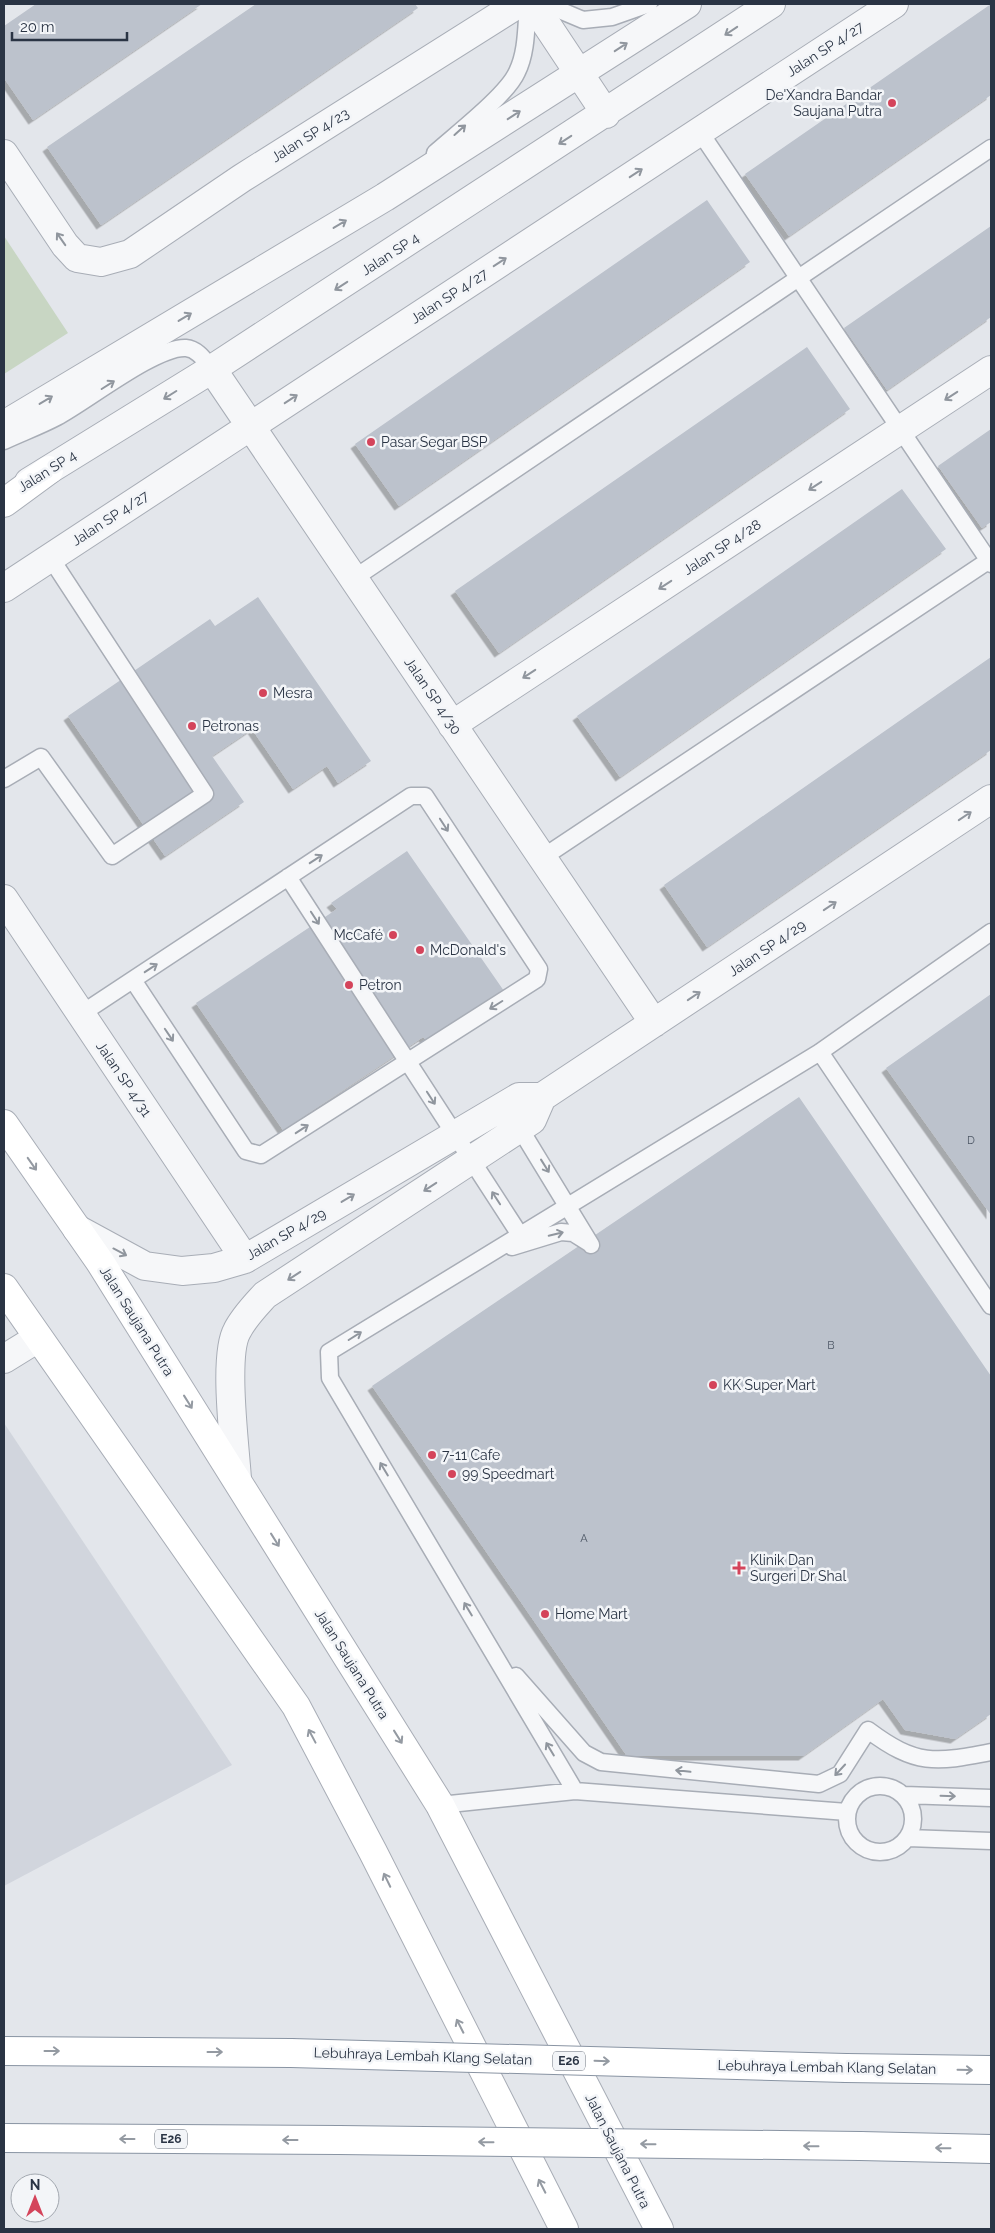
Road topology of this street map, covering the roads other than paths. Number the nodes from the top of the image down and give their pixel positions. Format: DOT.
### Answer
graph roads {
  1 [pos="518,4"];
  2 [pos="528,4"];
  3 [pos="533,4"];
  4 [pos="545,4"];
  5 [pos="649,4"];
  6 [pos="687,4"];
  7 [pos="771,4"];
  8 [pos="894,4"];
  9 [pos="580,73"];
  10 [pos="606,114"];
  11 [pos="700,132"];
  12 [pos="991,148"];
  13 [pos="4,154"];
  14 [pos="385,198"];
  15 [pos="798,278"];
  16 [pos="212,369"];
  17 [pos="991,370"];
  18 [pos="4,425"];
  19 [pos="250,426"];
  20 [pos="900,430"];
  21 [pos="4,441"];
  22 [pos="49,470"];
  23 [pos="4,498"];
  24 [pos="4,502"];
  25 [pos="50,557"];
  26 [pos="991,561"];
  27 [pos="353,579"];
  28 [pos="4,588"];
  29 [pos="452,725"];
  30 [pos="4,780"];
  31 [pos="991,799"];
  32 [pos="542,858"];
  33 [pos="288,877"];
  34 [pos="4,899"];
  35 [pos="991,932"];
  36 [pos="133,980"];
  37 [pos="81,1014"];
  38 [pos="654,1023"];
  39 [pos="820,1052"];
  40 [pos="408,1061"];
  41 [pos="542,1097"];
  42 [pos="506,1105"];
  43 [pos="4,1124"];
  44 [pos="520,1128"];
  45 [pos="455,1135"];
  46 [pos="471,1160"];
  47 [pos="569,1205"];
  48 [pos="77,1229"];
  49 [pos="520,1235"];
  50 [pos="492,1252"];
  51 [pos="245,1259"];
  52 [pos="4,1288"];
  53 [pos="991,1306"];
  54 [pos="38,1338"];
  55 [pos="4,1359"];
  56 [pos="237,1479"];
  57 [pos="492,1649"];
  58 [pos="991,1752"];
  59 [pos="575,1791"];
  60 [pos="904,1795"];
  61 [pos="991,1798"];
  62 [pos="440,1805"];
  63 [pos="847,1812"];
  64 [pos="908,1838"];
  65 [pos="991,1842"];
  66 [pos="4,2051"];
  67 [pos="991,2070"];
  68 [pos="4,2138"];
  69 [pos="991,2149"];
  70 [pos="564,2229"];
  71 [pos="659,2229"];
  1 -- 13 [label="street, Jalan SP 4/23, one-way"];
  14 -- 2 [label="lane, one-way"];
  3 -- 9 [label="street"];
  4 -- 5 [label="lane"];
  9 -- 6 [label="street, one-way"];
  7 -- 10 [label="street, Jalan SP 4, one-way"];
  8 -- 11 [label="street, Jalan SP 4/27"];
  9 -- 10 [label="street"];
  14 -- 9 [label="street, one-way"];
  10 -- 16 [label="street, Jalan SP 4, one-way"];
  11 -- 15 [label="lane"];
  19 -- 11 [label="street, Jalan SP 4/27, one-way"];
  12 -- 15 [label="lane"];
  18 -- 14 [label="street, one-way"];
  15 -- 20 [label="lane"];
  15 -- 27 [label="lane"];
  16 -- 19 [label="street, Jalan SP 4/30"];
  21 -- 16 [label="lane, one-way"];
  16 -- 22 [label="street, Jalan SP 4, one-way"];
  17 -- 20 [label="street, Jalan SP 4/28, one-way"];
  19 -- 25 [label="street, Jalan SP 4/27"];
  19 -- 27 [label="street, Jalan SP 4/30"];
  20 -- 26 [label="lane"];
  20 -- 29 [label="street, Jalan SP 4/28, one-way"];
  22 -- 23 [label="street, Jalan SP 4"];
  22 -- 24 [label="main road"];
  25 -- 28 [label="street, Jalan SP 4/27"];
  25 -- 30 [label="lane"];
  26 -- 32 [label="lane"];
  27 -- 29 [label="street, Jalan SP 4/30"];
  29 -- 32 [label="street, Jalan SP 4/30"];
  38 -- 31 [label="street, Jalan SP 4/29, one-way"];
  32 -- 38 [label="street, Jalan SP 4/30"];
  36 -- 33 [label="lane, one-way"];
  33 -- 40 [label="lane, one-way"];
  33 -- 40 [label="lane, one-way"];
  34 -- 37 [label="street, Jalan SP 4/31"];
  35 -- 39 [label="lane"];
  36 -- 37 [label="lane"];
  36 -- 40 [label="lane, one-way"];
  37 -- 51 [label="street, Jalan SP 4/31"];
  38 -- 41 [label="street, Jalan SP 4/29"];
  39 -- 47 [label="lane"];
  39 -- 53 [label="lane"];
  40 -- 45 [label="lane, one-way"];
  41 -- 42 [label="street, Jalan SP 4/29"];
  41 -- 44 [label="street"];
  42 -- 44 [label="lane"];
  42 -- 45 [label="street, Jalan SP 4/29"];
  43 -- 48 [label="main road, Jalan Saujana Putra, one-way"];
  44 -- 46 [label="street"];
  44 -- 47 [label="lane, one-way"];
  45 -- 46 [label="lane"];
  51 -- 45 [label="street, Jalan SP 4/29, one-way"];
  49 -- 46 [label="lane, one-way"];
  46 -- 56 [label="street, one-way"];
  47 -- 49 [label="lane"];
  50 -- 47 [label="lane, one-way"];
  48 -- 51 [label="street, Jalan SP 4/29, one-way"];
  48 -- 56 [label="main road, Jalan Saujana Putra, one-way"];
  49 -- 50 [label="lane"];
  57 -- 50 [label="lane, one-way"];
  52 -- 54 [label="main road"];
  54 -- 55 [label="street"];
  70 -- 54 [label="main road, one-way"];
  56 -- 62 [label="main road, Jalan Saujana Putra, one-way"];
  58 -- 57 [label="lane, one-way"];
  59 -- 57 [label="lane, one-way"];
  59 -- 62 [label="lane"];
  59 -- 63 [label="lane"];
  60 -- 61 [label="lane, one-way"];
  60 -- 63 [label="lane"];
  60 -- 64 [label="lane"];
  62 -- 71 [label="main road, Jalan Saujana Putra"];
  63 -- 64 [label="lane"];
  64 -- 65 [label="lane"];
  66 -- 67 [label="main road, Lebuhraya Lembah Klang Selatan / E26, one-way, bridge"];
  69 -- 68 [label="main road, E26, one-way, bridge"];
}
